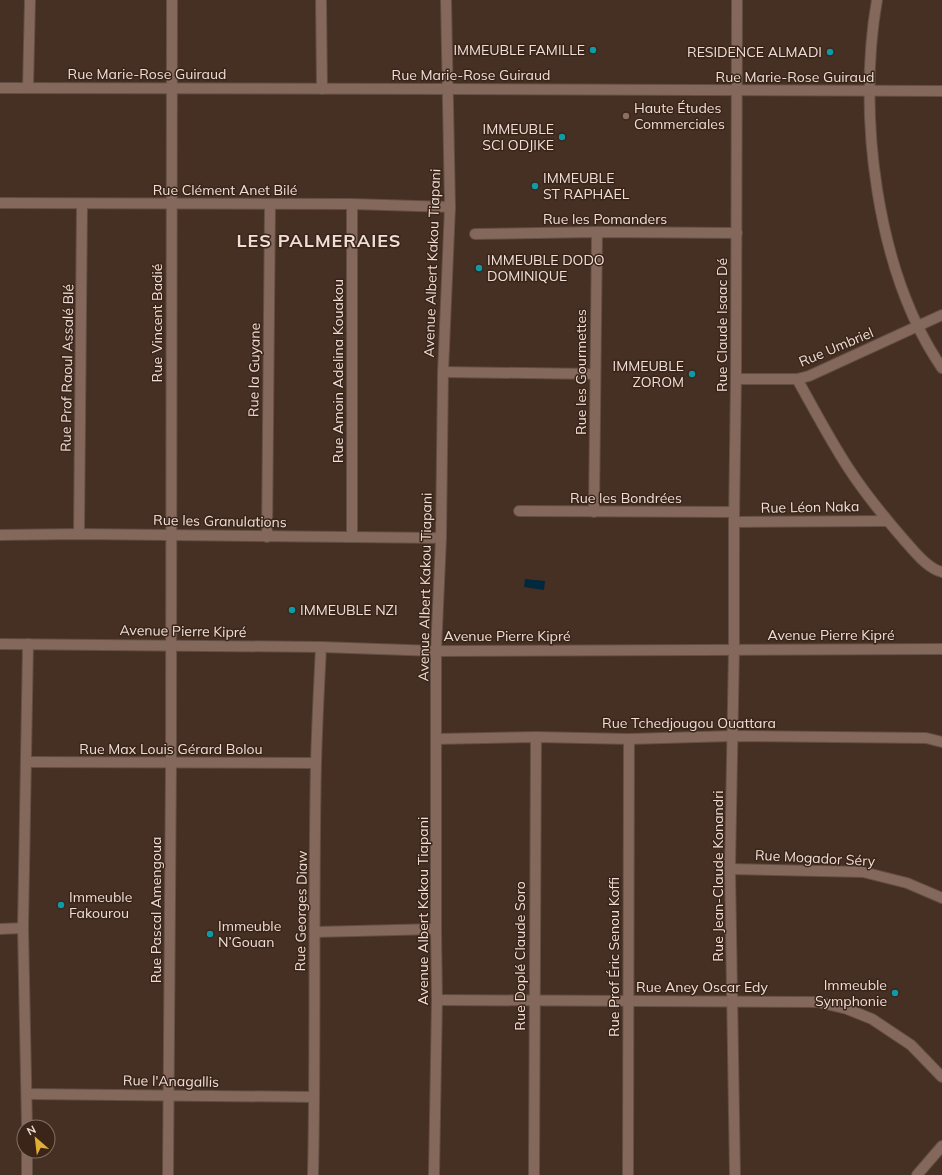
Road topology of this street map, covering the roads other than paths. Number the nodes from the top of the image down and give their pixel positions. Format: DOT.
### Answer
graph roads {
  1 [pos="30,0"];
  2 [pos="172,0"];
  3 [pos="321,0"];
  4 [pos="446,0"];
  5 [pos="737,0"];
  6 [pos="877,0"];
  7 [pos="172,87"];
  8 [pos="0,88"];
  9 [pos="28,88"];
  10 [pos="322,89"];
  11 [pos="447,89"];
  12 [pos="736,91"];
  13 [pos="868,91"];
  14 [pos="942,91"];
  15 [pos="0,203"];
  16 [pos="171,203"];
  17 [pos="82,204"];
  18 [pos="270,204"];
  19 [pos="352,204"];
  20 [pos="450,207"];
  21 [pos="597,232"];
  22 [pos="737,233"];
  23 [pos="474,234"];
  24 [pos="942,315"];
  25 [pos="918,327"];
  26 [pos="942,368"];
  27 [pos="443,372"];
  28 [pos="595,374"];
  29 [pos="736,379"];
  30 [pos="797,379"];
  31 [pos="518,511"];
  32 [pos="594,512"];
  33 [pos="734,512"];
  34 [pos="887,520"];
  35 [pos="734,522"];
  36 [pos="79,534"];
  37 [pos="172,534"];
  38 [pos="0,536"];
  39 [pos="267,537"];
  40 [pos="352,537"];
  41 [pos="440,538"];
  42 [pos="942,572"];
  43 [pos="0,644"];
  44 [pos="28,644"];
  45 [pos="171,645"];
  46 [pos="321,647"];
  47 [pos="734,649"];
  48 [pos="942,649"];
  49 [pos="436,651"];
  50 [pos="536,736"];
  51 [pos="733,736"];
  52 [pos="629,738"];
  53 [pos="436,739"];
  54 [pos="942,742"];
  55 [pos="27,762"];
  56 [pos="171,763"];
  57 [pos="316,764"];
  58 [pos="730,869"];
  59 [pos="942,898"];
  60 [pos="23,928"];
  61 [pos="0,929"];
  62 [pos="436,929"];
  63 [pos="315,932"];
  64 [pos="437,1000"];
  65 [pos="534,1000"];
  66 [pos="628,1000"];
  67 [pos="732,1001"];
  68 [pos="942,1077"];
  69 [pos="27,1094"];
  70 [pos="169,1095"];
  71 [pos="314,1097"];
  72 [pos="27,1119"];
  73 [pos="942,1146"];
  74 [pos="27,1159"];
  75 [pos="27,1175"];
  76 [pos="168,1175"];
  77 [pos="313,1175"];
  78 [pos="434,1175"];
  79 [pos="534,1175"];
  80 [pos="628,1175"];
  81 [pos="735,1175"];
  82 [pos="917,1175"];
  1 -- 9 [label="street"];
  2 -- 7 [label="street, Rue Vincent Badié"];
  3 -- 10 [label="street"];
  4 -- 11 [label="street, Avenue Albert Kakou Tiapani"];
  5 -- 12 [label="street, Rue Claude Isaac Dé"];
  6 -- 13 [label="street"];
  7 -- 9 [label="street, Rue Marie-Rose Guiraud"];
  7 -- 10 [label="street, Rue Marie-Rose Guiraud"];
  7 -- 16 [label="street, Rue Vincent Badié"];
  8 -- 9 [label="street, Rue Marie-Rose Guiraud"];
  10 -- 11 [label="street, Rue Marie-Rose Guiraud"];
  11 -- 12 [label="street, Rue Marie-Rose Guiraud"];
  11 -- 20 [label="street, Avenue Albert Kakou Tiapani"];
  12 -- 13 [label="street, Rue Marie-Rose Guiraud"];
  12 -- 22 [label="street, Rue Claude Isaac Dé"];
  13 -- 14 [label="street, Rue Marie-Rose Guiraud"];
  13 -- 25 [label="street"];
  15 -- 17 [label="street, Rue Clément Anet Bilé"];
  16 -- 17 [label="street, Rue Clément Anet Bilé"];
  16 -- 18 [label="street, Rue Clément Anet Bilé"];
  16 -- 37 [label="street, Rue Vincent Badié"];
  17 -- 36 [label="street, Rue Prof Raoul Assalé Blé"];
  18 -- 19 [label="street, Rue Clément Anet Bilé"];
  18 -- 39 [label="street, Rue la Guyane"];
  19 -- 20 [label="street, Rue Clément Anet Bilé"];
  19 -- 40 [label="street, Rue Amoin Adelina Kouakou"];
  20 -- 27 [label="street, Avenue Albert Kakou Tiapani"];
  21 -- 22 [label="street, Rue les Pomanders"];
  21 -- 23 [label="street, Rue les Pomanders"];
  21 -- 28 [label="street, Rue les Gourmettes"];
  22 -- 29 [label="street, Rue Claude Isaac Dé"];
  24 -- 25 [label="street, Rue Umbriel"];
  25 -- 26 [label="street"];
  25 -- 30 [label="street, Rue Umbriel"];
  27 -- 28 [label="street"];
  27 -- 41 [label="street, Avenue Albert Kakou Tiapani"];
  28 -- 32 [label="street, Rue les Gourmettes"];
  29 -- 30 [label="street, Rue Umbriel"];
  29 -- 33 [label="street, Rue Claude Isaac Dé"];
  30 -- 34 [label="street"];
  31 -- 32 [label="street, Rue les Bondrées"];
  32 -- 33 [label="street, Rue les Bondrées"];
  33 -- 35 [label="street, Rue Claude Isaac Dé"];
  34 -- 35 [label="street, Rue Léon Naka"];
  34 -- 42 [label="street"];
  35 -- 47 [label="street, Rue Claude Isaac Dé"];
  36 -- 37 [label="street, Rue les Granulations"];
  36 -- 38 [label="street, Rue les Granulations"];
  37 -- 39 [label="street, Rue les Granulations"];
  37 -- 45 [label="street, Rue Vincent Badié"];
  39 -- 40 [label="street, Rue les Granulations"];
  40 -- 41 [label="street, Rue les Granulations"];
  41 -- 49 [label="street, Avenue Albert Kakou Tiapani"];
  43 -- 44 [label="street, Avenue Pierre Kipré"];
  44 -- 45 [label="street, Avenue Pierre Kipré"];
  44 -- 55 [label="street"];
  45 -- 46 [label="street, Avenue Pierre Kipré"];
  45 -- 56 [label="street, Rue Pascal Amengoua"];
  46 -- 49 [label="street, Avenue Pierre Kipré"];
  46 -- 57 [label="street, Rue Georges Diaw"];
  47 -- 48 [label="street, Avenue Pierre Kipré"];
  47 -- 49 [label="street, Avenue Pierre Kipré"];
  47 -- 51 [label="street, Rue Jean-Claude Konandri"];
  49 -- 53 [label="street, Avenue Albert Kakou Tiapani"];
  50 -- 52 [label="street, Rue Tchedjougou Ouattara"];
  50 -- 53 [label="street, Rue Tchedjougou Ouattara"];
  50 -- 65 [label="street, Rue Doplé Claude Soro"];
  51 -- 52 [label="street, Rue Tchedjougou Ouattara"];
  51 -- 54 [label="street, Rue Tchedjougou Ouattara"];
  51 -- 58 [label="street, Rue Jean-Claude Konandri"];
  52 -- 66 [label="street, Rue Prof Éric Senou Koffi"];
  53 -- 62 [label="street, Avenue Albert Kakou Tiapani"];
  55 -- 56 [label="street, Rue Max Louis Gérard Bolou"];
  55 -- 60 [label="street"];
  56 -- 57 [label="street, Rue Max Louis Gérard Bolou"];
  56 -- 70 [label="street, Rue Pascal Amengoua"];
  57 -- 63 [label="street, Rue Georges Diaw"];
  58 -- 59 [label="street, Rue Mogador Séry"];
  58 -- 67 [label="street, Rue Jean-Claude Konandri"];
  60 -- 61 [label="street"];
  60 -- 69 [label="street"];
  62 -- 63 [label="street"];
  62 -- 64 [label="street, Avenue Albert Kakou Tiapani"];
  63 -- 71 [label="street, Rue Georges Diaw"];
  64 -- 65 [label="street, Rue Aney Oscar Edy"];
  64 -- 78 [label="street, Avenue Albert Kakou Tiapani"];
  65 -- 66 [label="street, Rue Aney Oscar Edy"];
  65 -- 79 [label="street, Rue Doplé Claude Soro"];
  66 -- 67 [label="street, Rue Aney Oscar Edy"];
  66 -- 80 [label="street, Rue Prof Éric Senou Koffi"];
  67 -- 68 [label="street, Rue Aney Oscar Edy"];
  67 -- 81 [label="street, Rue Jean-Claude Konandri"];
  69 -- 70 [label="street, Rue l'Anagallis"];
  69 -- 72 [label="street"];
  70 -- 71 [label="street, Rue l'Anagallis"];
  70 -- 76 [label="street, Rue Pascal Amengoua"];
  71 -- 77 [label="street, Rue Georges Diaw"];
  73 -- 82 [label="street"];
  74 -- 75 [label="street"];
}
